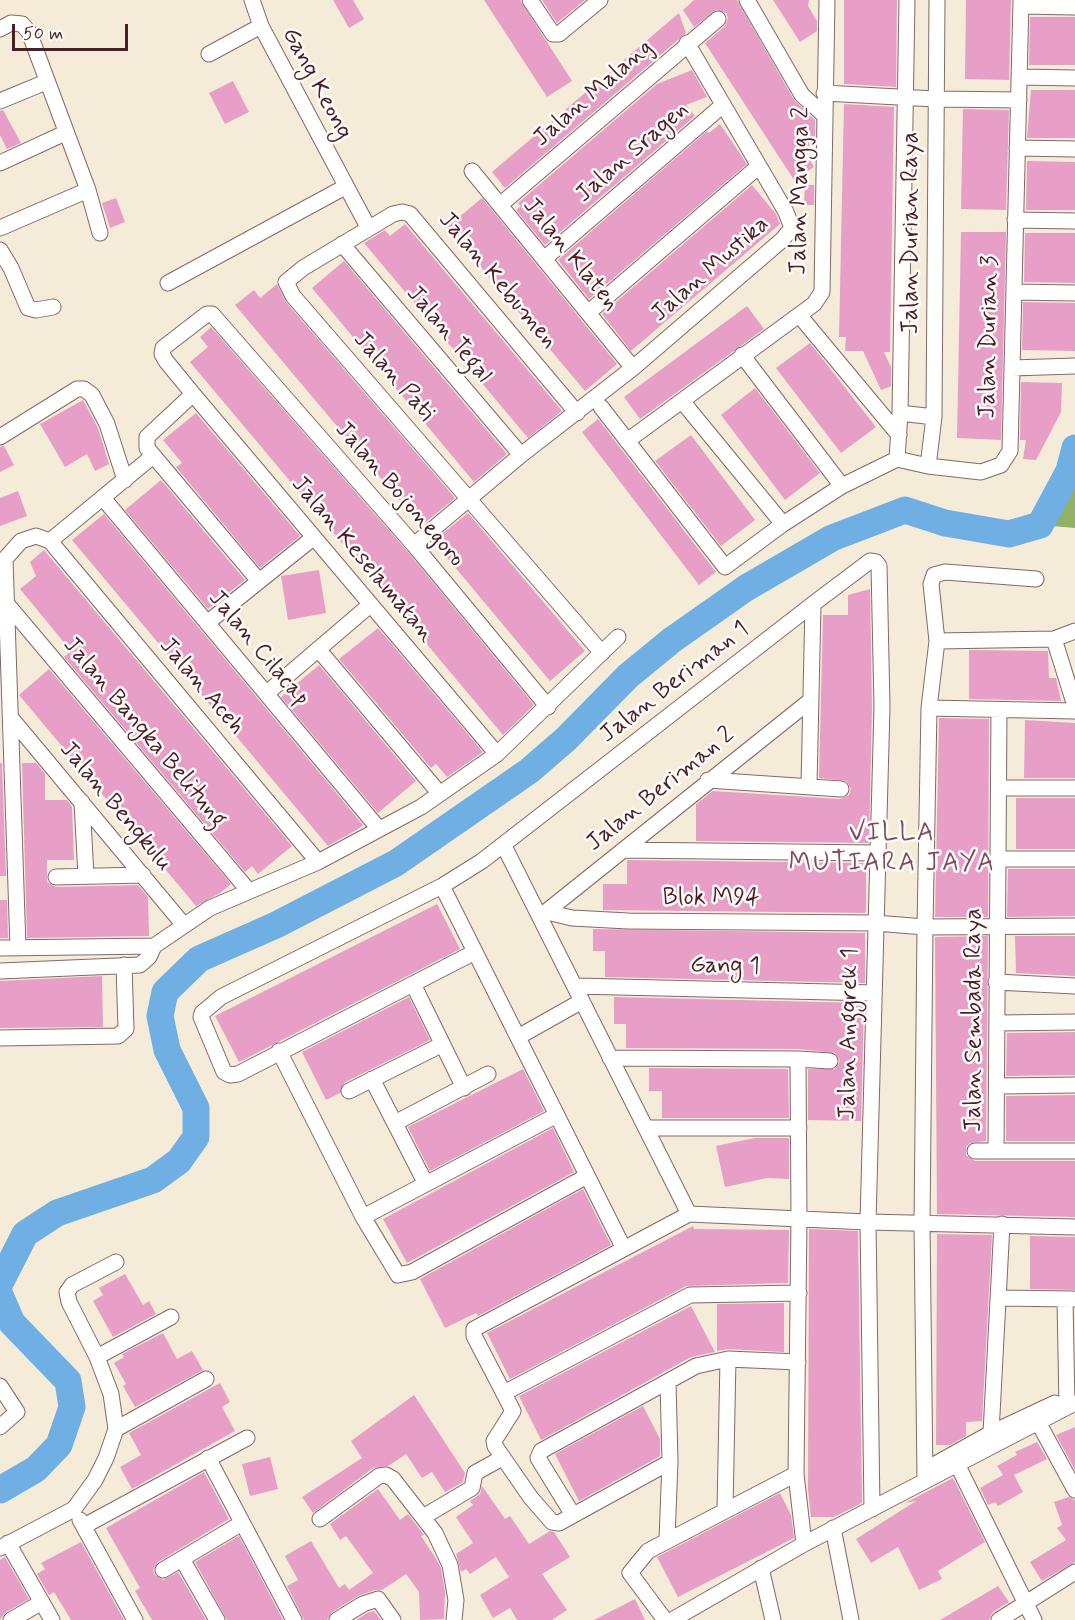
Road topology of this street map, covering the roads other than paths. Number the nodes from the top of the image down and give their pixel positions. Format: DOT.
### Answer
graph roads {
  1 [pos="252,0"];
  2 [pos="530,0"];
  3 [pos="600,0"];
  4 [pos="747,0"];
  5 [pos="827,0"];
  6 [pos="907,0"];
  7 [pos="937,0"];
  8 [pos="1021,3"];
  9 [pos="1075,7"];
  10 [pos="718,19"];
  11 [pos="261,26"];
  12 [pos="0,29"];
  13 [pos="687,43"];
  14 [pos="209,54"];
  15 [pos="1019,77"];
  16 [pos="1075,78"];
  17 [pos="46,82"];
  18 [pos="825,93"];
  19 [pos="905,98"];
  20 [pos="935,99"];
  21 [pos="1019,100"];
  22 [pos="0,101"];
  23 [pos="723,105"];
  24 [pos="824,115"];
  25 [pos="65,133"];
  26 [pos="1017,148"];
  27 [pos="1075,149"];
  28 [pos="0,163"];
  29 [pos="759,166"];
  30 [pos="472,171"];
  31 [pos="345,187"];
  32 [pos="88,190"];
  33 [pos="500,205"];
  34 [pos="363,219"];
  35 [pos="1016,220"];
  36 [pos="1075,221"];
  37 [pos="0,228"];
  38 [pos="100,233"];
  39 [pos="342,244"];
  40 [pos="0,250"];
  41 [pos="544,259"];
  42 [pos="168,283"];
  43 [pos="1014,292"];
  44 [pos="1075,293"];
  45 [pos="53,307"];
  46 [pos="589,312"];
  47 [pos="212,314"];
  48 [pos="799,315"];
  49 [pos="742,355"];
  50 [pos="1075,366"];
  51 [pos="633,368"];
  52 [pos="1012,368"];
  53 [pos="193,394"];
  54 [pos="682,400"];
  55 [pos="601,407"];
  56 [pos="577,412"];
  57 [pos="900,413"];
  58 [pos="934,417"];
  59 [pos="899,435"];
  60 [pos="0,437"];
  61 [pos="627,441"];
  62 [pos="153,456"];
  63 [pos="521,456"];
  64 [pos="897,459"];
  65 [pos="928,466"];
  66 [pos="125,480"];
  67 [pos="842,486"];
  68 [pos="103,498"];
  69 [pos="469,499"];
  70 [pos="783,524"];
  71 [pos="313,538"];
  72 [pos="50,541"];
  73 [pos="414,546"];
  74 [pos="876,562"];
  75 [pos="1036,579"];
  76 [pos="259,581"];
  77 [pos="7,604"];
  78 [pos="813,604"];
  79 [pos="370,605"];
  80 [pos="207,623"];
  81 [pos="1075,632"];
  82 [pos="618,637"];
  83 [pos="1054,639"];
  84 [pos="937,641"];
  85 [pos="318,649"];
  86 [pos="602,653"];
  87 [pos="267,693"];
  88 [pos="811,700"];
  89 [pos="1075,706"];
  90 [pos="548,707"];
  91 [pos="937,710"];
  92 [pos="999,710"];
  93 [pos="1075,711"];
  94 [pos="11,718"];
  95 [pos="497,754"];
  96 [pos="708,780"];
  97 [pos="808,786"];
  98 [pos="999,788"];
  99 [pos="1075,788"];
  100 [pos="841,789"];
  101 [pos="440,794"];
  102 [pos="82,802"];
  103 [pos="379,830"];
  104 [pos="504,846"];
  105 [pos="623,850"];
  106 [pos="876,854"];
  107 [pos="998,859"];
  108 [pos="1075,859"];
  109 [pos="318,862"];
  110 [pos="86,876"];
  111 [pos="143,876"];
  112 [pos="56,877"];
  113 [pos="442,886"];
  114 [pos="248,890"];
  115 [pos="543,915"];
  116 [pos="875,923"];
  117 [pos="183,924"];
  118 [pos="1075,926"];
  119 [pos="925,927"];
  120 [pos="998,927"];
  121 [pos="154,946"];
  122 [pos="18,947"];
  123 [pos="0,948"];
  124 [pos="475,952"];
  125 [pos="124,965"];
  126 [pos="0,971"];
  127 [pos="996,981"];
  128 [pos="412,984"];
  129 [pos="574,986"];
  130 [pos="1075,986"];
  131 [pos="874,993"];
  132 [pos="582,1001"];
  133 [pos="1075,1022"];
  134 [pos="997,1023"];
  135 [pos="518,1037"];
  136 [pos="0,1038"];
  137 [pos="441,1045"];
  138 [pos="279,1051"];
  139 [pos="610,1058"];
  140 [pos="798,1059"];
  141 [pos="830,1061"];
  142 [pos="488,1074"];
  143 [pos="372,1079"];
  144 [pos="1075,1085"];
  145 [pos="998,1086"];
  146 [pos="464,1088"];
  147 [pos="349,1091"];
  148 [pos="557,1115"];
  149 [pos="395,1122"];
  150 [pos="646,1128"];
  151 [pos="799,1128"];
  152 [pos="996,1150"];
  153 [pos="975,1151"];
  154 [pos="1075,1151"];
  155 [pos="587,1176"];
  156 [pos="426,1184"];
  157 [pos="689,1214"];
  158 [pos="363,1217"];
  159 [pos="800,1219"];
  160 [pos="868,1222"];
  161 [pos="922,1222"];
  162 [pos="1002,1224"];
  163 [pos="1075,1227"];
  164 [pos="623,1247"];
  165 [pos="116,1262"];
  166 [pos="799,1293"];
  167 [pos="998,1298"];
  168 [pos="1070,1299"];
  169 [pos="171,1317"];
  170 [pos="97,1357"];
  171 [pos="728,1359"];
  172 [pos="798,1362"];
  173 [pos="206,1379"];
  174 [pos="668,1382"];
  175 [pos="0,1386"];
  176 [pos="504,1393"];
  177 [pos="1070,1402"];
  178 [pos="1038,1422"];
  179 [pos="0,1427"];
  180 [pos="116,1429"];
  181 [pos="991,1433"];
  182 [pos="247,1438"];
  183 [pos="208,1458"];
  184 [pos="502,1458"];
  185 [pos="670,1462"];
  186 [pos="957,1464"];
  187 [pos="796,1474"];
  188 [pos="925,1475"];
  189 [pos="1075,1490"];
  190 [pos="74,1509"];
  191 [pos="725,1509"];
  192 [pos="872,1509"];
  193 [pos="573,1515"];
  194 [pos="423,1517"];
  195 [pos="320,1519"];
  196 [pos="242,1523"];
  197 [pos="84,1527"];
  198 [pos="833,1528"];
  199 [pos="667,1539"];
  200 [pos="804,1544"];
  201 [pos="4,1545"];
  202 [pos="182,1559"];
  203 [pos="761,1568"];
  204 [pos="163,1570"];
  205 [pos="1075,1572"];
  206 [pos="42,1602"];
  207 [pos="1024,1602"];
  208 [pos="11,1620"];
  209 [pos="52,1620"];
  210 [pos="135,1620"];
  211 [pos="217,1620"];
  212 [pos="294,1620"];
  213 [pos="337,1620"];
  214 [pos="393,1620"];
  215 [pos="454,1620"];
  216 [pos="665,1620"];
  217 [pos="672,1620"];
  218 [pos="772,1620"];
  219 [pos="851,1620"];
  220 [pos="999,1620"];
  221 [pos="1034,1620"];
  1 -- 11 [label="street, Gang Keong"];
  2 -- 3 [label="street"];
  4 -- 24 [label="street"];
  5 -- 18 [label="street, Jalan Mangga 2"];
  6 -- 19 [label="street, Jalan Durian Raya"];
  7 -- 20 [label="street, Jalan Durian Raya"];
  8 -- 9 [label="street"];
  8 -- 15 [label="street, Jalan Durian 3"];
  10 -- 13 [label="street, Jalan Malang"];
  11 -- 14 [label="street"];
  11 -- 31 [label="street, Gang Keong"];
  12 -- 17 [label="street"];
  13 -- 23 [label="street"];
  13 -- 33 [label="street, Jalan Malang"];
  15 -- 16 [label="street"];
  15 -- 21 [label="street, Jalan Durian 3"];
  17 -- 22 [label="street"];
  17 -- 25 [label="street"];
  18 -- 19 [label="street"];
  18 -- 24 [label="street, Jalan Mangga 2"];
  19 -- 20 [label="street"];
  19 -- 57 [label="street, Jalan Durian Raya"];
  20 -- 21 [label="street"];
  20 -- 58 [label="street, Jalan Durian Raya"];
  21 -- 26 [label="street, Jalan Durian 3"];
  23 -- 29 [label="street"];
  23 -- 41 [label="street, Jalan Sragen"];
  24 -- 48 [label="street, Jalan Mangga 2"];
  25 -- 28 [label="street"];
  25 -- 32 [label="street"];
  26 -- 27 [label="street"];
  26 -- 35 [label="street, Jalan Durian 3"];
  29 -- 46 [label="street"];
  29 -- 51 [label="street, Jalan Mustika"];
  30 -- 33 [label="street, Jalan Klaten"];
  31 -- 34 [label="street, Gang Keong"];
  31 -- 42 [label="street"];
  32 -- 37 [label="street"];
  32 -- 38 [label="street"];
  33 -- 41 [label="street, Jalan Klaten"];
  34 -- 39 [label="street"];
  34 -- 56 [label="street, Jalan Kebumen"];
  35 -- 36 [label="street"];
  35 -- 43 [label="street, Jalan Durian 3"];
  39 -- 63 [label="street, Jalan Tegal"];
  39 -- 69 [label="street, Jalan Pati"];
  40 -- 45 [label="street"];
  41 -- 46 [label="street, Jalan Klaten"];
  43 -- 44 [label="street"];
  43 -- 52 [label="street, Jalan Durian 3"];
  46 -- 51 [label="street, Jalan Klaten"];
  47 -- 53 [label="street, Jalan Keselamatan"];
  47 -- 73 [label="street, Jalan Bojonegoro"];
  48 -- 49 [label="street, Jalan Mangga 2"];
  48 -- 59 [label="street"];
  49 -- 54 [label="street, Jalan Mangga 2"];
  49 -- 67 [label="street"];
  50 -- 52 [label="street"];
  51 -- 56 [label="street"];
  52 -- 65 [label="street, Jalan Durian 3"];
  53 -- 62 [label="street"];
  53 -- 71 [label="street, Jalan Keselamatan"];
  54 -- 61 [label="street, Jalan Mangga 2"];
  54 -- 70 [label="street"];
  55 -- 61 [label="street"];
  56 -- 63 [label="street"];
  57 -- 58 [label="street"];
  57 -- 59 [label="street, Jalan Durian Raya"];
  58 -- 65 [label="street, Jalan Durian Raya"];
  59 -- 64 [label="street, Jalan Durian Raya"];
  60 -- 66 [label="street"];
  61 -- 70 [label="street"];
  62 -- 66 [label="street"];
  62 -- 76 [label="street"];
  63 -- 69 [label="street"];
  64 -- 65 [label="street, Jalan Durian 3"];
  64 -- 67 [label="street"];
  66 -- 68 [label="street"];
  67 -- 70 [label="street"];
  68 -- 72 [label="street"];
  68 -- 80 [label="street, Jalan Cilacap"];
  69 -- 73 [label="street"];
  69 -- 86 [label="street, Jalan Pati"];
  71 -- 76 [label="street"];
  71 -- 79 [label="street, Jalan Keselamatan"];
  72 -- 77 [label="street"];
  72 -- 109 [label="street, Jalan Aceh"];
  73 -- 90 [label="street, Jalan Bojonegoro"];
  74 -- 78 [label="street, Jalan Beriman 1"];
  74 -- 106 [label="street, Jalan Anggrek 1"];
  75 -- 84 [label="street"];
  76 -- 80 [label="street"];
  77 -- 94 [label="street"];
  77 -- 114 [label="street, Jalan Bangka Belitung"];
  78 -- 88 [label="street"];
  78 -- 104 [label="street, Jalan Beriman 1"];
  79 -- 85 [label="street"];
  79 -- 95 [label="street, Jalan Keselamatan"];
  80 -- 87 [label="street, Jalan Cilacap"];
  81 -- 83 [label="street"];
  82 -- 86 [label="street"];
  83 -- 84 [label="street"];
  83 -- 89 [label="street"];
  84 -- 91 [label="street"];
  85 -- 87 [label="street"];
  85 -- 101 [label="street"];
  86 -- 90 [label="street"];
  87 -- 103 [label="street, Jalan Cilacap"];
  88 -- 96 [label="street, Jalan Beriman 2"];
  88 -- 97 [label="street"];
  90 -- 95 [label="street"];
  91 -- 92 [label="street"];
  91 -- 119 [label="street"];
  92 -- 93 [label="street"];
  92 -- 98 [label="street, Jalan Sembada Raya"];
  94 -- 102 [label="street, Jalan Bengkulu"];
  94 -- 122 [label="street"];
  95 -- 101 [label="street"];
  96 -- 97 [label="street"];
  96 -- 105 [label="street, Jalan Beriman 2"];
  97 -- 100 [label="street"];
  98 -- 99 [label="street"];
  98 -- 107 [label="street, Jalan Sembada Raya"];
  101 -- 103 [label="street"];
  102 -- 110 [label="street"];
  102 -- 111 [label="street, Jalan Bengkulu"];
  103 -- 109 [label="street"];
  104 -- 113 [label="street, Jalan Beriman 1"];
  104 -- 115 [label="street"];
  105 -- 106 [label="street"];
  105 -- 115 [label="street, Jalan Beriman 2"];
  106 -- 116 [label="street, Jalan Anggrek 1"];
  107 -- 108 [label="street"];
  107 -- 120 [label="street, Jalan Sembada Raya"];
  109 -- 114 [label="street"];
  110 -- 111 [label="street"];
  110 -- 112 [label="street"];
  111 -- 117 [label="street, Jalan Bengkulu"];
  113 -- 124 [label="street"];
  113 -- 138 [label="street, Jalan Beriman 1"];
  114 -- 117 [label="street"];
  115 -- 116 [label="street, Blok M94"];
  115 -- 129 [label="street"];
  116 -- 119 [label="street, Blok M94"];
  116 -- 131 [label="street, Jalan Anggrek 1"];
  117 -- 121 [label="street"];
  118 -- 120 [label="street, Blok M94"];
  119 -- 120 [label="street, Blok M94"];
  119 -- 161 [label="street"];
  120 -- 127 [label="street, Jalan Sembada Raya"];
  121 -- 122 [label="street"];
  121 -- 125 [label="street"];
  122 -- 123 [label="street"];
  124 -- 128 [label="street"];
  124 -- 135 [label="street"];
  125 -- 126 [label="street"];
  125 -- 136 [label="street"];
  127 -- 130 [label="street"];
  127 -- 134 [label="street, Jalan Sembada Raya"];
  128 -- 137 [label="street"];
  128 -- 138 [label="street"];
  129 -- 131 [label="street, Gang 1"];
  129 -- 132 [label="street"];
  131 -- 160 [label="street, Jalan Anggrek 1"];
  132 -- 135 [label="street"];
  132 -- 139 [label="street"];
  133 -- 134 [label="street"];
  134 -- 145 [label="street, Jalan Sembada Raya"];
  135 -- 148 [label="street"];
  137 -- 143 [label="street"];
  137 -- 146 [label="street"];
  138 -- 158 [label="street"];
  139 -- 140 [label="street"];
  139 -- 150 [label="street"];
  140 -- 141 [label="street"];
  140 -- 151 [label="street"];
  142 -- 146 [label="street"];
  143 -- 147 [label="street"];
  143 -- 149 [label="street"];
  144 -- 145 [label="street"];
  145 -- 152 [label="street, Jalan Sembada Raya"];
  146 -- 149 [label="street"];
  148 -- 155 [label="street"];
  148 -- 156 [label="street"];
  149 -- 156 [label="street"];
  150 -- 151 [label="street"];
  150 -- 157 [label="street"];
  151 -- 159 [label="street"];
  152 -- 153 [label="street"];
  152 -- 154 [label="street"];
  155 -- 158 [label="street"];
  155 -- 164 [label="street"];
  156 -- 158 [label="street"];
  157 -- 159 [label="street"];
  157 -- 164 [label="street"];
  159 -- 160 [label="street"];
  159 -- 166 [label="street"];
  160 -- 161 [label="street"];
  160 -- 192 [label="street, Jalan Anggrek 1"];
  161 -- 162 [label="street"];
  161 -- 188 [label="street"];
  162 -- 163 [label="street"];
  162 -- 167 [label="street"];
  164 -- 176 [label="street"];
  165 -- 170 [label="street"];
  166 -- 172 [label="street"];
  166 -- 176 [label="street"];
  167 -- 168 [label="street"];
  167 -- 181 [label="street"];
  168 -- 177 [label="street"];
  169 -- 170 [label="street"];
  170 -- 180 [label="street"];
  171 -- 172 [label="street"];
  171 -- 174 [label="street"];
  171 -- 191 [label="street"];
  172 -- 187 [label="street"];
  173 -- 180 [label="street"];
  174 -- 185 [label="street"];
  174 -- 193 [label="street"];
  175 -- 179 [label="street"];
  176 -- 184 [label="street"];
  177 -- 178 [label="street"];
  177 -- 181 [label="street"];
  178 -- 186 [label="street"];
  178 -- 189 [label="street"];
  180 -- 190 [label="street"];
  181 -- 188 [label="street"];
  182 -- 183 [label="street"];
  183 -- 196 [label="street"];
  183 -- 197 [label="street"];
  184 -- 193 [label="street"];
  184 -- 194 [label="street"];
  185 -- 193 [label="street"];
  185 -- 199 [label="street"];
  186 -- 188 [label="street"];
  186 -- 207 [label="street"];
  187 -- 191 [label="street"];
  187 -- 200 [label="street"];
  188 -- 192 [label="street"];
  190 -- 197 [label="street"];
  190 -- 201 [label="street"];
  191 -- 199 [label="street"];
  192 -- 198 [label="street"];
  194 -- 195 [label="street"];
  194 -- 215 [label="street"];
  196 -- 202 [label="street"];
  196 -- 212 [label="street"];
  197 -- 210 [label="street"];
  198 -- 200 [label="street"];
  198 -- 219 [label="street"];
  199 -- 216 [label="street"];
  200 -- 203 [label="street"];
  201 -- 206 [label="street"];
  202 -- 204 [label="street"];
  202 -- 211 [label="street"];
  203 -- 217 [label="street"];
  203 -- 218 [label="street"];
  205 -- 207 [label="street"];
  206 -- 208 [label="street"];
  206 -- 209 [label="street"];
  207 -- 220 [label="street"];
  207 -- 221 [label="street"];
  213 -- 214 [label="street"];
}
